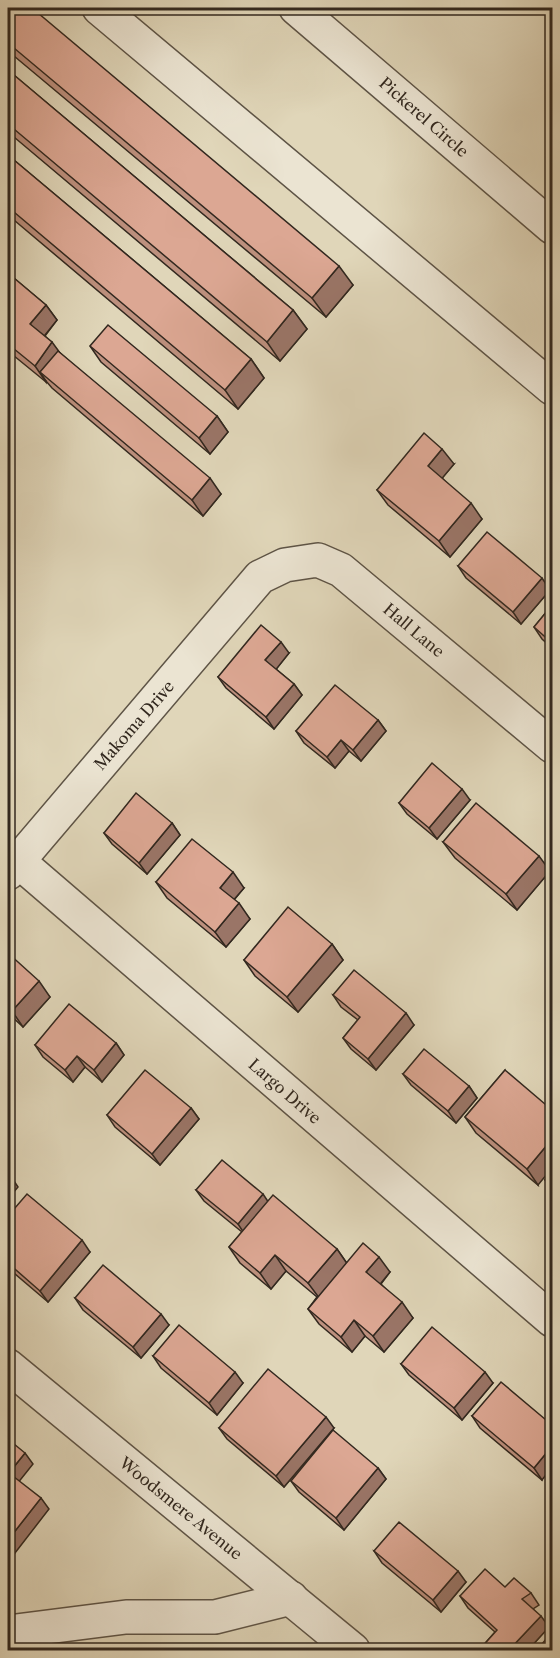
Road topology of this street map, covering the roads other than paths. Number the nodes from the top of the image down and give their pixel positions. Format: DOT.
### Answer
graph roads {
  1 [pos="99,8"];
  2 [pos="296,8"];
  3 [pos="552,227"];
  4 [pos="552,388"];
  5 [pos="260,577"];
  6 [pos="552,746"];
  7 [pos="13,867"];
  8 [pos="552,1320"];
  9 [pos="8,1366"];
  10 [pos="291,1598"];
  11 [pos="8,1632"];
  12 [pos="353,1650"];
  1 -- 4 [label="street"];
  2 -- 3 [label="street, Pickerel Circle"];
  5 -- 6 [label="street, Hall Lane"];
  5 -- 7 [label="street, Makoma Drive"];
  7 -- 8 [label="street, Largo Drive"];
  9 -- 10 [label="street, Woodsmere Avenue"];
  10 -- 11 [label="street"];
  10 -- 12 [label="street, Woodsmere Avenue"];
}
